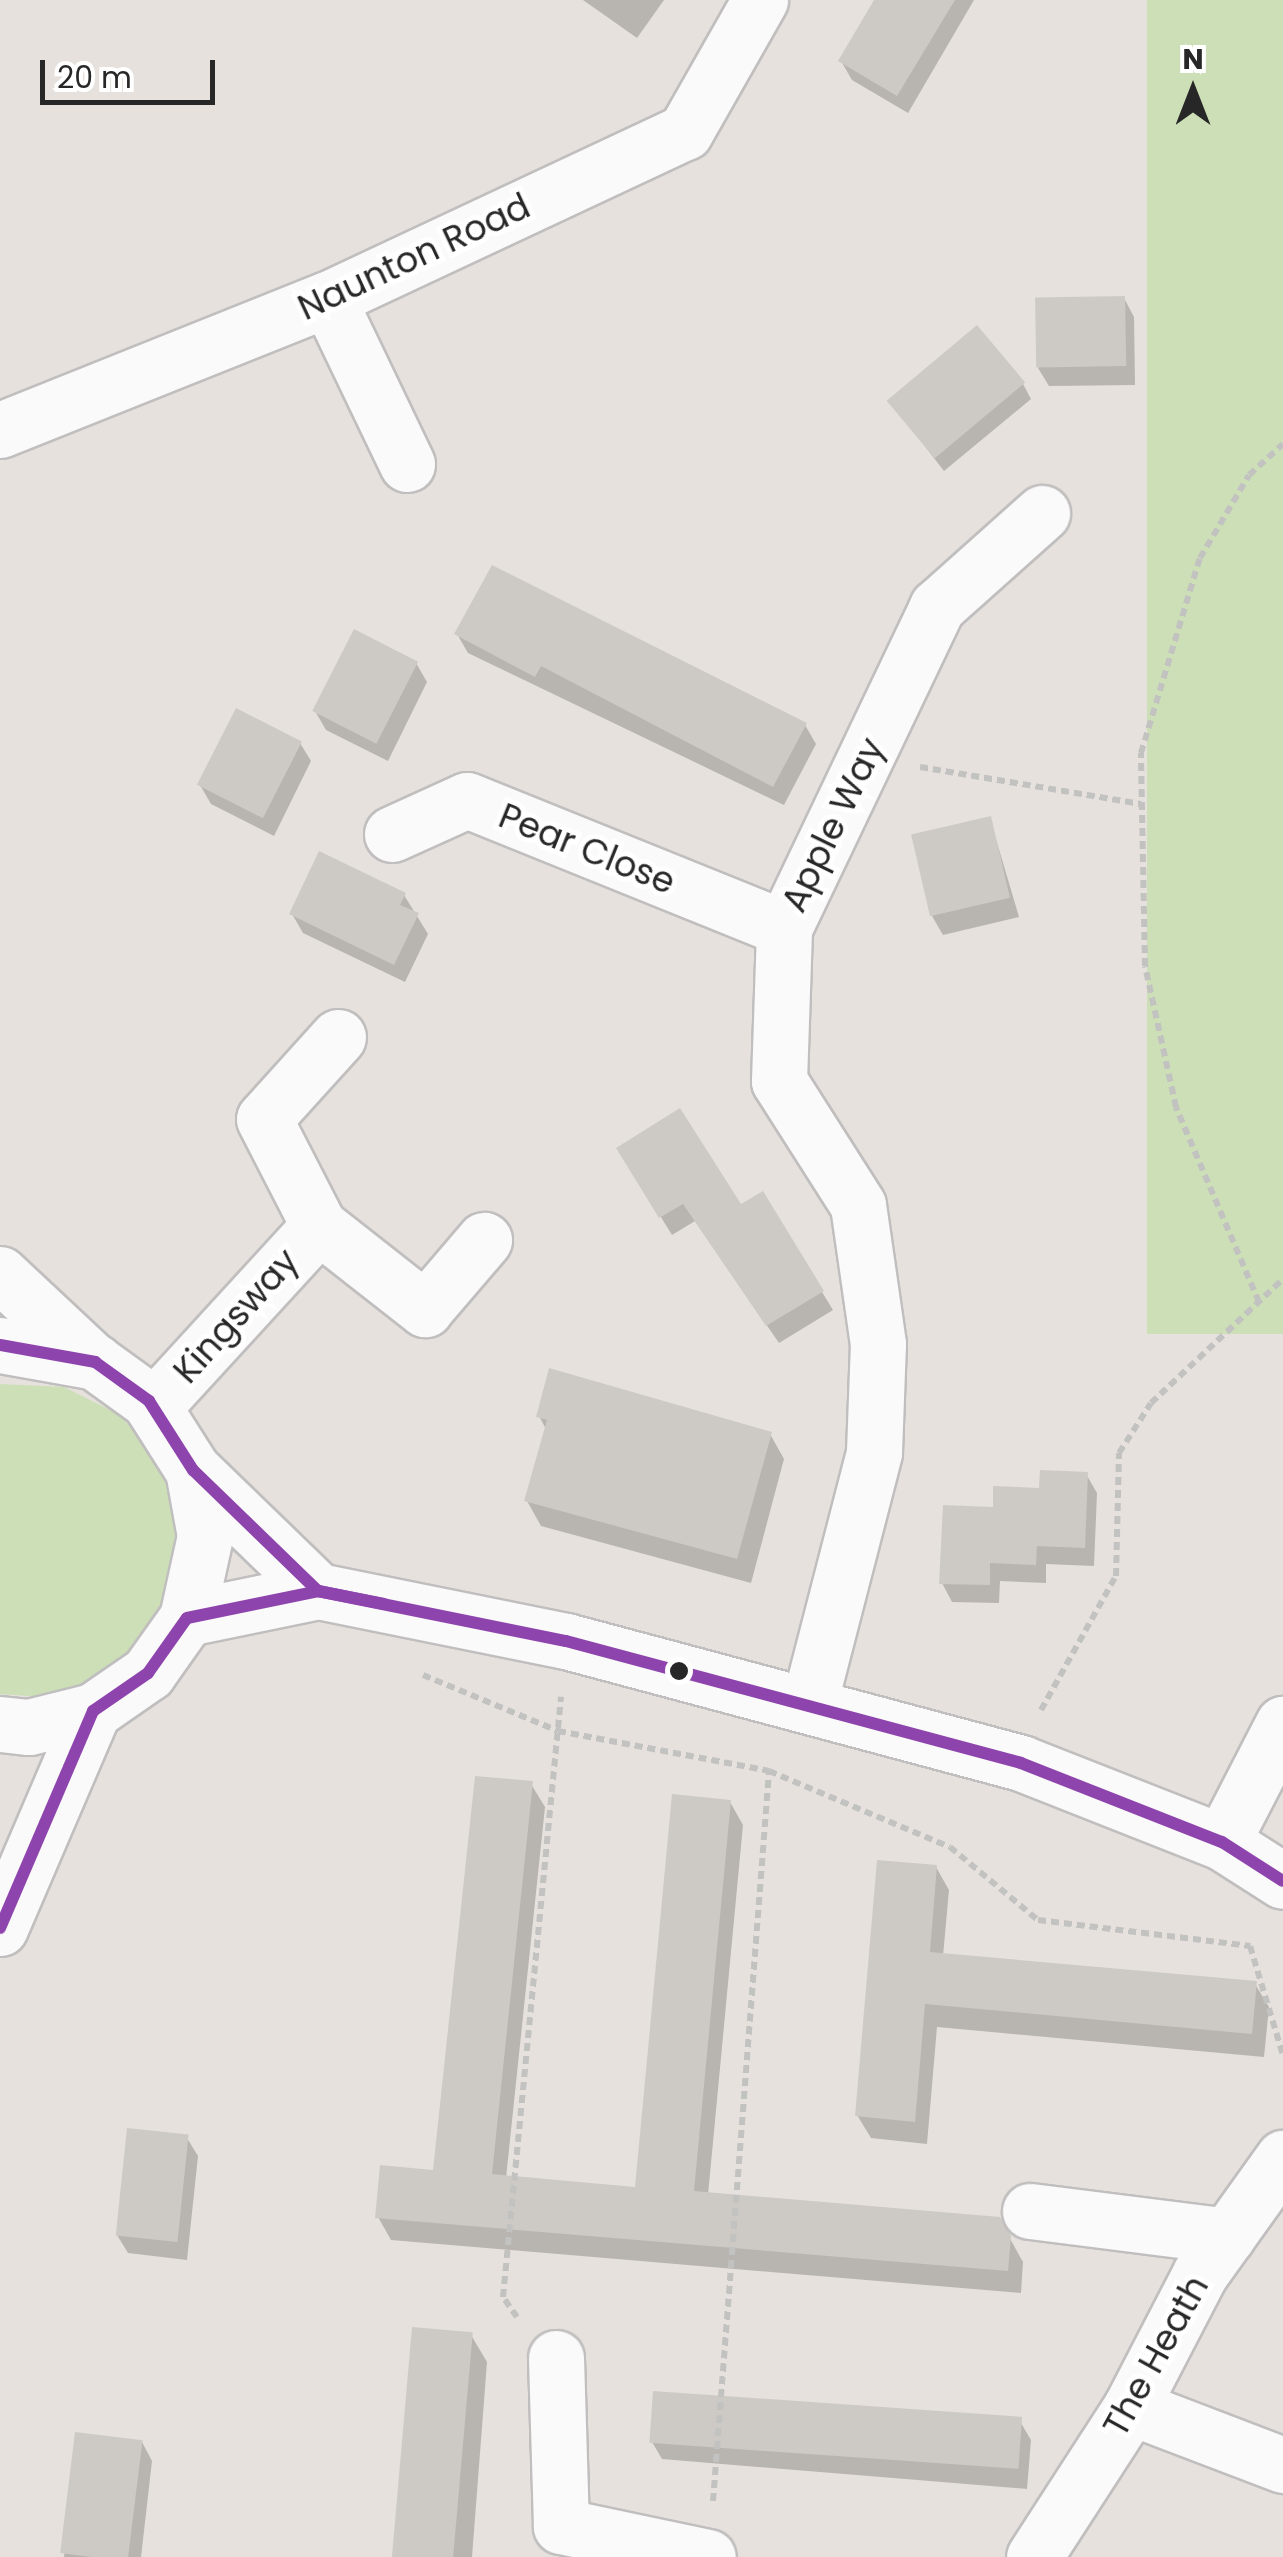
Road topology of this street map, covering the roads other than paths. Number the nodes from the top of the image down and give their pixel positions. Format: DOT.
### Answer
graph roads {
  1 [pos="760,0"];
  2 [pos="328,298"];
  3 [pos="0,430"];
  4 [pos="407,464"];
  5 [pos="1042,513"];
  6 [pos="392,834"];
  7 [pos="784,928"];
  8 [pos="338,1036"];
  9 [pos="319,1226"];
  10 [pos="484,1240"];
  11 [pos="0,1274"];
  12 [pos="0,1345"];
  13 [pos="95,1362"];
  14 [pos="154,1407"];
  15 [pos="193,1470"];
  16 [pos="318,1591"];
  17 [pos="187,1618"];
  18 [pos="808,1704"];
  19 [pos="93,1710"];
  20 [pos="0,1724"];
  21 [pos="1283,1724"];
  22 [pos="1222,1842"];
  23 [pos="1283,1882"];
  24 [pos="0,1928"];
  25 [pos="1283,2158"];
  26 [pos="1030,2211"];
  27 [pos="1227,2236"];
  28 [pos="556,2358"];
  29 [pos="1131,2407"];
  30 [pos="1283,2465"];
  31 [pos="710,2537"];
  32 [pos="1034,2557"];
  1 -- 2 [label="street, Naunton Road"];
  2 -- 3 [label="street, Naunton Road"];
  2 -- 4 [label="street"];
  5 -- 7 [label="street, Apple Way"];
  6 -- 7 [label="street, Pear Close"];
  7 -- 18 [label="street, Apple Way"];
  8 -- 9 [label="street, Kingsway"];
  9 -- 10 [label="street, Kingsway"];
  9 -- 14 [label="street, Kingsway"];
  11 -- 13 [label="street"];
  12 -- 13 [label="street, Kingsway"];
  13 -- 14 [label="street, Kingsway"];
  14 -- 15 [label="street, Kingsway"];
  15 -- 16 [label="street, Kingsway"];
  15 -- 17 [label="street, Kingsway"];
  16 -- 17 [label="street"];
  16 -- 18 [label="street"];
  17 -- 19 [label="street, Kingsway"];
  18 -- 22 [label="street"];
  19 -- 20 [label="street, Kingsway"];
  19 -- 24 [label="street"];
  21 -- 22 [label="street"];
  22 -- 23 [label="street"];
  25 -- 27 [label="street, The Heath"];
  26 -- 27 [label="street"];
  27 -- 29 [label="street, The Heath"];
  28 -- 31 [label="street"];
  29 -- 30 [label="street"];
  29 -- 32 [label="street, The Heath"];
}
